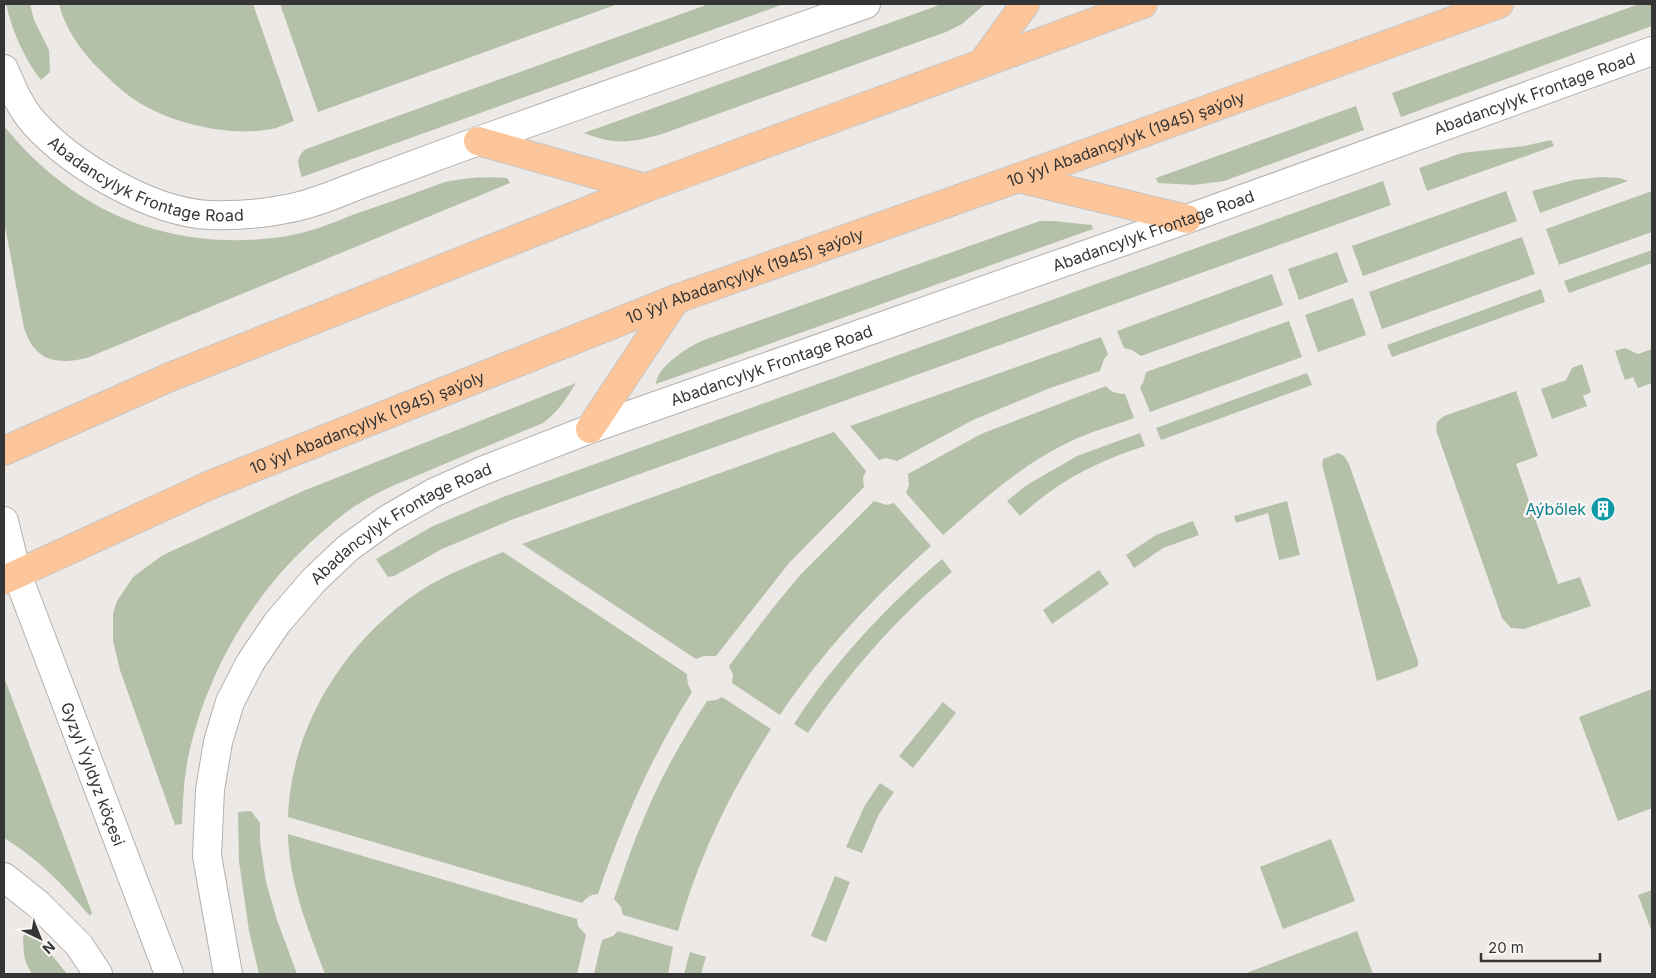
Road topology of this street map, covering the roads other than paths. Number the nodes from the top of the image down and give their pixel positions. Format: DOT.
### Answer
graph roads {
  1 [pos="866,4"];
  2 [pos="1024,4"];
  3 [pos="1144,4"];
  4 [pos="1499,4"];
  5 [pos="1652,51"];
  6 [pos="983,62"];
  7 [pos="4,69"];
  8 [pos="478,141"];
  9 [pos="1018,178"];
  10 [pos="645,188"];
  11 [pos="1187,219"];
  12 [pos="676,299"];
  13 [pos="590,429"];
  14 [pos="4,451"];
  15 [pos="4,521"];
  16 [pos="10,577"];
  17 [pos="4,876"];
  18 [pos="98,974"];
  19 [pos="169,974"];
  20 [pos="228,974"];
  1 -- 8 [label="street, Abadancylyk Frontage Road"];
  2 -- 6 [label="main road"];
  3 -- 6 [label="main road"];
  4 -- 9 [label="main road, 10 ýyl Abadançylyk (1945) şaýoly"];
  5 -- 11 [label="street, Abadancylyk Frontage Road"];
  6 -- 10 [label="main road"];
  7 -- 8 [label="street, Abadancylyk Frontage Road"];
  8 -- 10 [label="main road"];
  9 -- 11 [label="main road"];
  9 -- 12 [label="main road, 10 ýyl Abadançylyk (1945) şaýoly"];
  10 -- 14 [label="main road"];
  11 -- 13 [label="street, Abadancylyk Frontage Road"];
  12 -- 13 [label="main road"];
  12 -- 16 [label="main road, 10 ýyl Abadançylyk (1945) şaýoly"];
  13 -- 20 [label="street, Abadancylyk Frontage Road"];
  15 -- 16 [label="street, Gyzyl Ýyldyz köçesi"];
  16 -- 19 [label="street, Gyzyl Ýyldyz köçesi"];
  17 -- 18 [label="street"];
}
